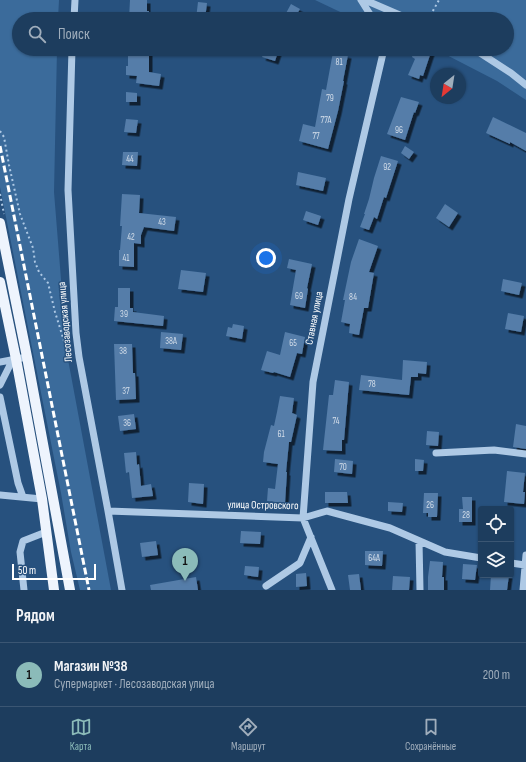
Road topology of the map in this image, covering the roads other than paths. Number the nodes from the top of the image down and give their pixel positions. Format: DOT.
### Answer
graph roads {
  1 [pos="75,0"];
  2 [pos="361,0"];
  3 [pos="366,0"];
  4 [pos="74,12"];
  5 [pos="369,12"];
  6 [pos="393,12"];
  7 [pos="72,56"];
  8 [pos="382,56"];
  9 [pos="485,56"];
  10 [pos="511,73"];
  11 [pos="526,78"];
  12 [pos="526,85"];
  13 [pos="0,223"];
  14 [pos="0,282"];
  15 [pos="27,357"];
  16 [pos="14,359"];
  17 [pos="0,362"];
  18 [pos="0,385"];
  19 [pos="0,397"];
  20 [pos="436,453"];
  21 [pos="526,454"];
  22 [pos="0,495"];
  23 [pos="23,497"];
  24 [pos="42,499"];
  25 [pos="108,511"];
  26 [pos="303,518"];
  27 [pos="46,532"];
  28 [pos="311,537"];
  29 [pos="420,541"];
  30 [pos="526,555"];
  31 [pos="478,558"];
  32 [pos="514,563"];
  33 [pos="525,565"];
  34 [pos="266,586"];
  35 [pos="24,590"];
  36 [pos="54,590"];
  37 [pos="70,590"];
  38 [pos="122,590"];
  39 [pos="332,590"];
  40 [pos="420,590"];
  41 [pos="523,590"];
  1 -- 4 [label="street"];
  2 -- 5 [label="street"];
  3 -- 6 [label="street"];
  7 -- 25 [label="street, Лесозаводская улица"];
  8 -- 26 [label="street, Ставная улица"];
  9 -- 10 [label="street"];
  10 -- 11 [label="street"];
  10 -- 12 [label="street"];
  13 -- 15 [label="main road"];
  14 -- 16 [label="main road"];
  15 -- 16 [label="street"];
  15 -- 37 [label="main road"];
  16 -- 17 [label="street"];
  16 -- 18 [label="street"];
  16 -- 24 [label="main road"];
  19 -- 23 [label="street"];
  20 -- 21 [label="street"];
  22 -- 23 [label="street"];
  23 -- 24 [label="street"];
  24 -- 27 [label="main road"];
  25 -- 26 [label="street, улица Островского"];
  25 -- 38 [label="street, Лесозаводская улица"];
  26 -- 28 [label="street, Ставная улица"];
  26 -- 29 [label="street, улица Островского"];
  27 -- 35 [label="street"];
  27 -- 36 [label="main road"];
  28 -- 34 [label="street"];
  28 -- 39 [label="street, Ставная улица"];
  29 -- 31 [label="street, улица Островского"];
  29 -- 40 [label="street"];
  30 -- 33 [label="street"];
  32 -- 33 [label="street"];
  33 -- 41 [label="street"];
}
